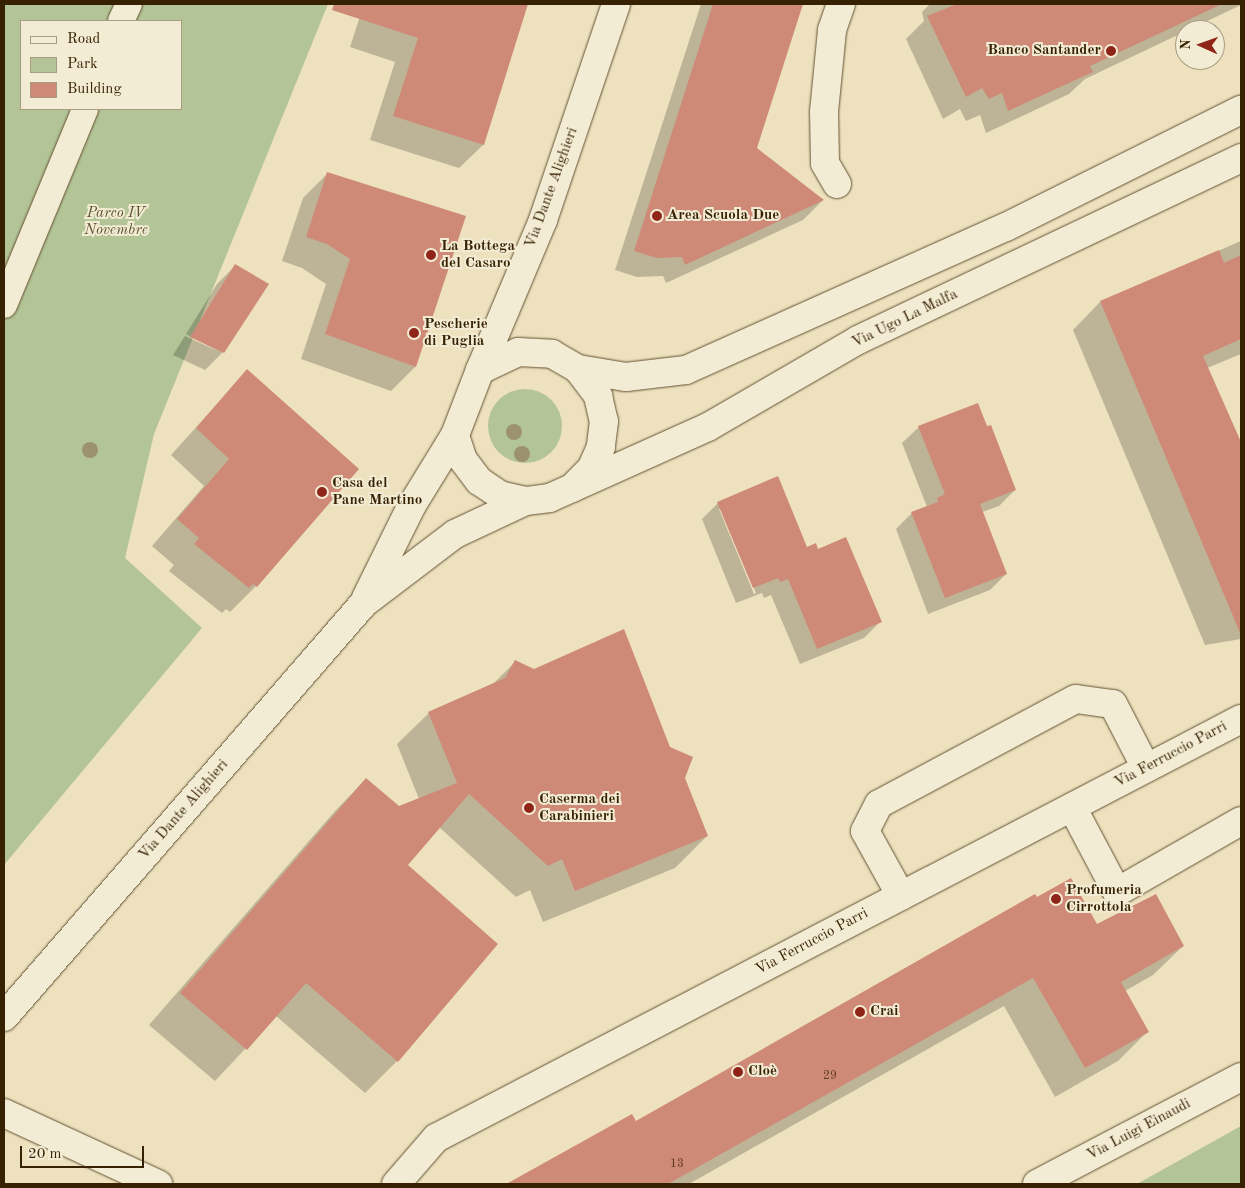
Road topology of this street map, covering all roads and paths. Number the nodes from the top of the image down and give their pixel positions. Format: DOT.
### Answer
graph roads {
  1 [pos="129,4"];
  2 [pos="616,4"];
  3 [pos="841,4"];
  4 [pos="121,20"];
  5 [pos="85,110"];
  6 [pos="1241,110"];
  7 [pos="1241,158"];
  8 [pos="837,184"];
  9 [pos="4,305"];
  10 [pos="578,369"];
  11 [pos="480,370"];
  12 [pos="455,435"];
  13 [pos="572,488"];
  14 [pos="525,501"];
  15 [pos="364,603"];
  16 [pos="1241,718"];
  17 [pos="1146,768"];
  18 [pos="1072,806"];
  19 [pos="1241,821"];
  20 [pos="901,896"];
  21 [pos="4,1017"];
  22 [pos="1241,1077"];
  23 [pos="4,1113"];
  24 [pos="158,1184"];
  25 [pos="396,1184"];
  26 [pos="1037,1184"];
  1 -- 4 [label="street"];
  2 -- 11 [label="main road, Via Dante Alighieri"];
  3 -- 8 [label="main road"];
  5 -- 9 [label="street"];
  6 -- 10 [label="main road"];
  7 -- 13 [label="main road, Via Ugo La Malfa"];
  10 -- 11 [label="main road"];
  10 -- 13 [label="main road"];
  11 -- 12 [label="main road"];
  12 -- 14 [label="main road"];
  12 -- 15 [label="main road"];
  13 -- 14 [label="main road"];
  14 -- 15 [label="main road"];
  15 -- 21 [label="main road, Via Dante Alighieri"];
  16 -- 17 [label="main road, Via Ferruccio Parri"];
  17 -- 18 [label="main road, Via Ferruccio Parri"];
  17 -- 20 [label="main road"];
  18 -- 19 [label="main road"];
  18 -- 20 [label="main road, Via Ferruccio Parri"];
  20 -- 25 [label="main road, Via Ferruccio Parri"];
  22 -- 26 [label="main road, Via Luigi Einaudi"];
  23 -- 24 [label="main road"];
}
